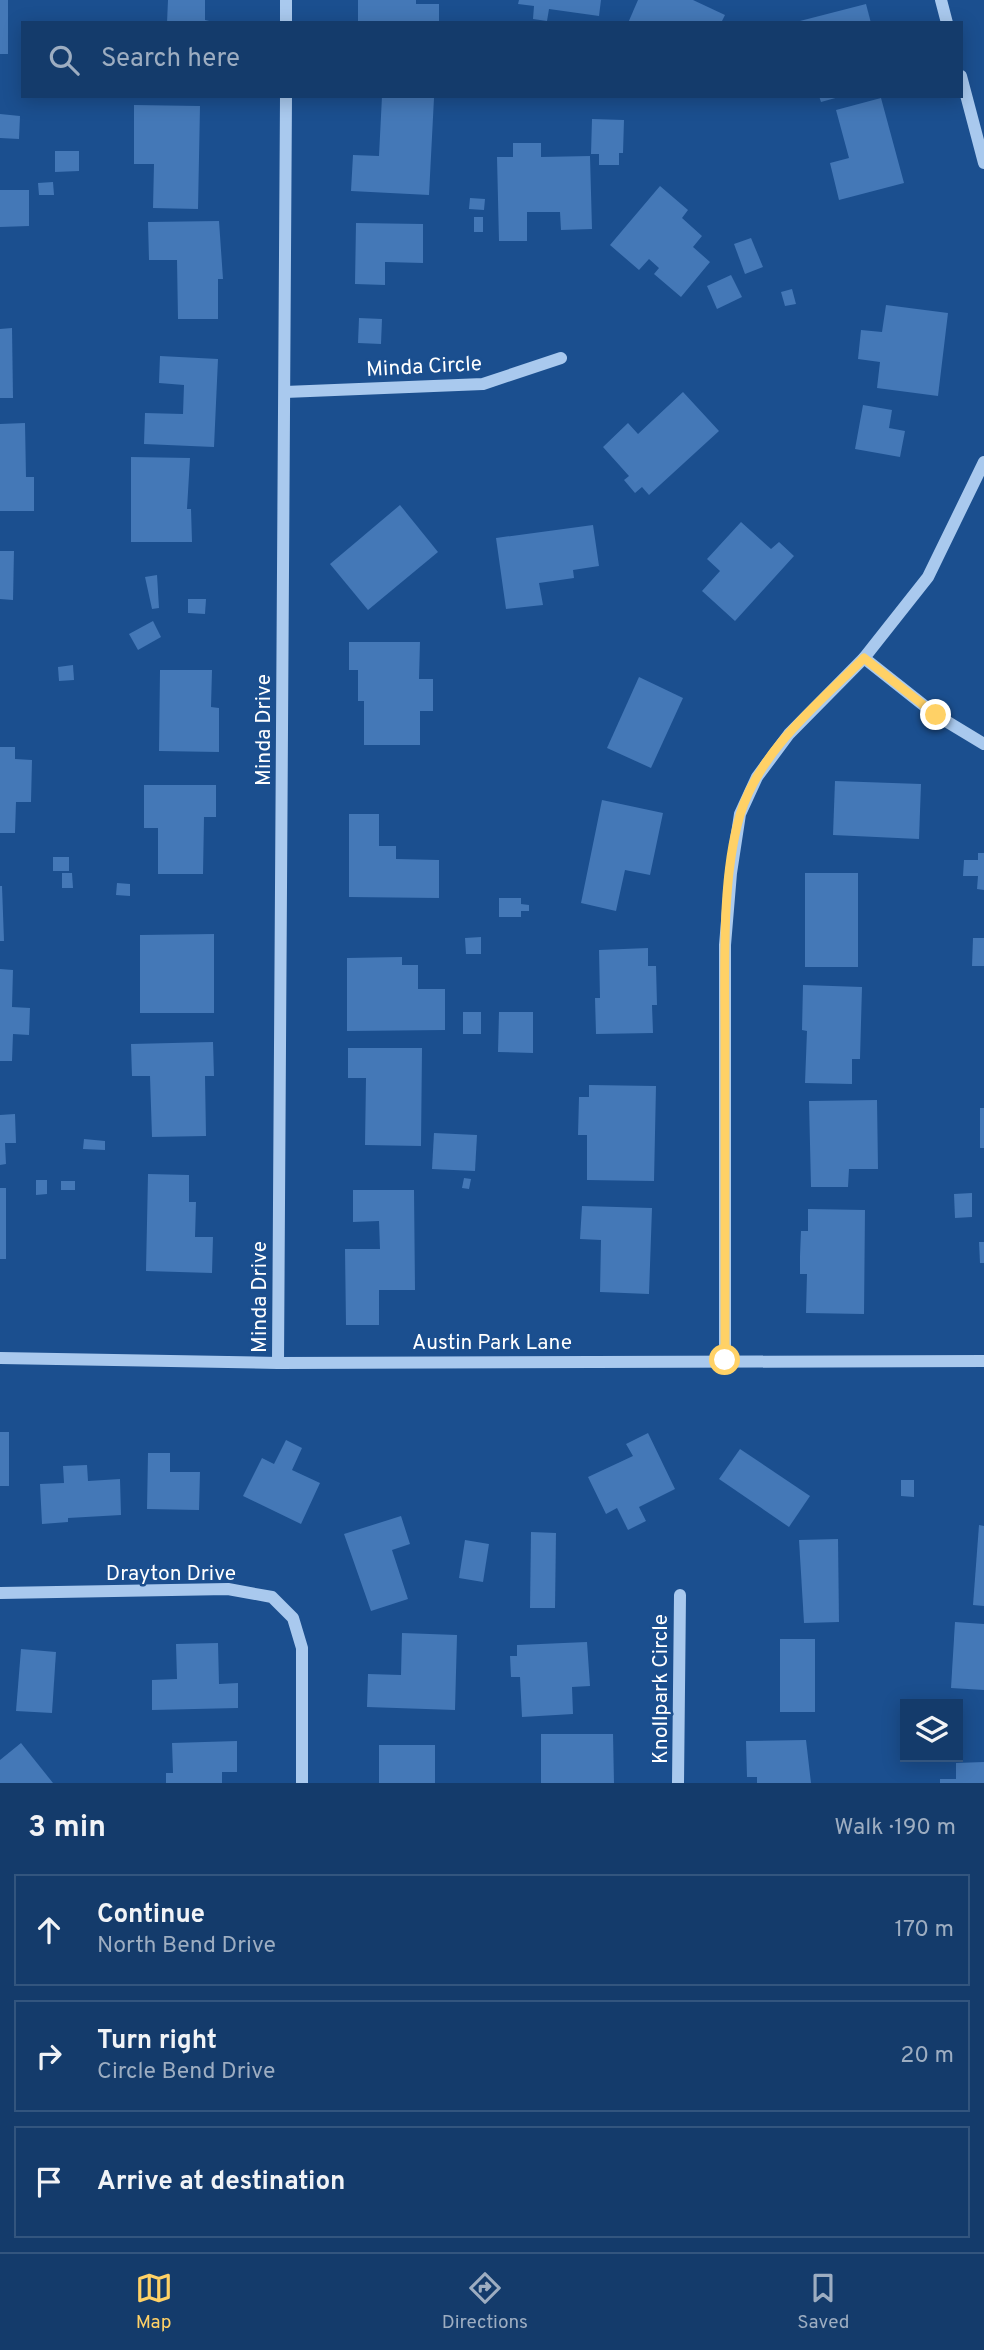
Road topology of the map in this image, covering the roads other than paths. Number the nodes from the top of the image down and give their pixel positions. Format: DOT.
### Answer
graph roads {
  1 [pos="286,0"];
  2 [pos="941,0"];
  3 [pos="286,21"];
  4 [pos="946,21"];
  5 [pos="963,84"];
  6 [pos="286,98"];
  7 [pos="984,163"];
  8 [pos="561,358"];
  9 [pos="285,392"];
  10 [pos="984,462"];
  11 [pos="864,658"];
  12 [pos="984,744"];
  13 [pos="0,1358"];
  14 [pos="725,1360"];
  15 [pos="984,1361"];
  16 [pos="278,1363"];
  17 [pos="0,1594"];
  18 [pos="680,1595"];
  19 [pos="302,1783"];
  20 [pos="678,1783"];
  1 -- 3 [label="street"];
  2 -- 4 [label="street"];
  5 -- 7 [label="street"];
  6 -- 9 [label="street, Minda Drive"];
  8 -- 9 [label="street, Minda Circle"];
  9 -- 16 [label="street, Minda Drive"];
  10 -- 11 [label="street"];
  11 -- 12 [label="street"];
  11 -- 14 [label="street"];
  13 -- 16 [label="street, Austin Park Lane"];
  14 -- 15 [label="street, Austin Park Lane"];
  14 -- 16 [label="street, Austin Park Lane"];
  17 -- 19 [label="street, Drayton Drive"];
  18 -- 20 [label="street, Knollpark Circle"];
}
